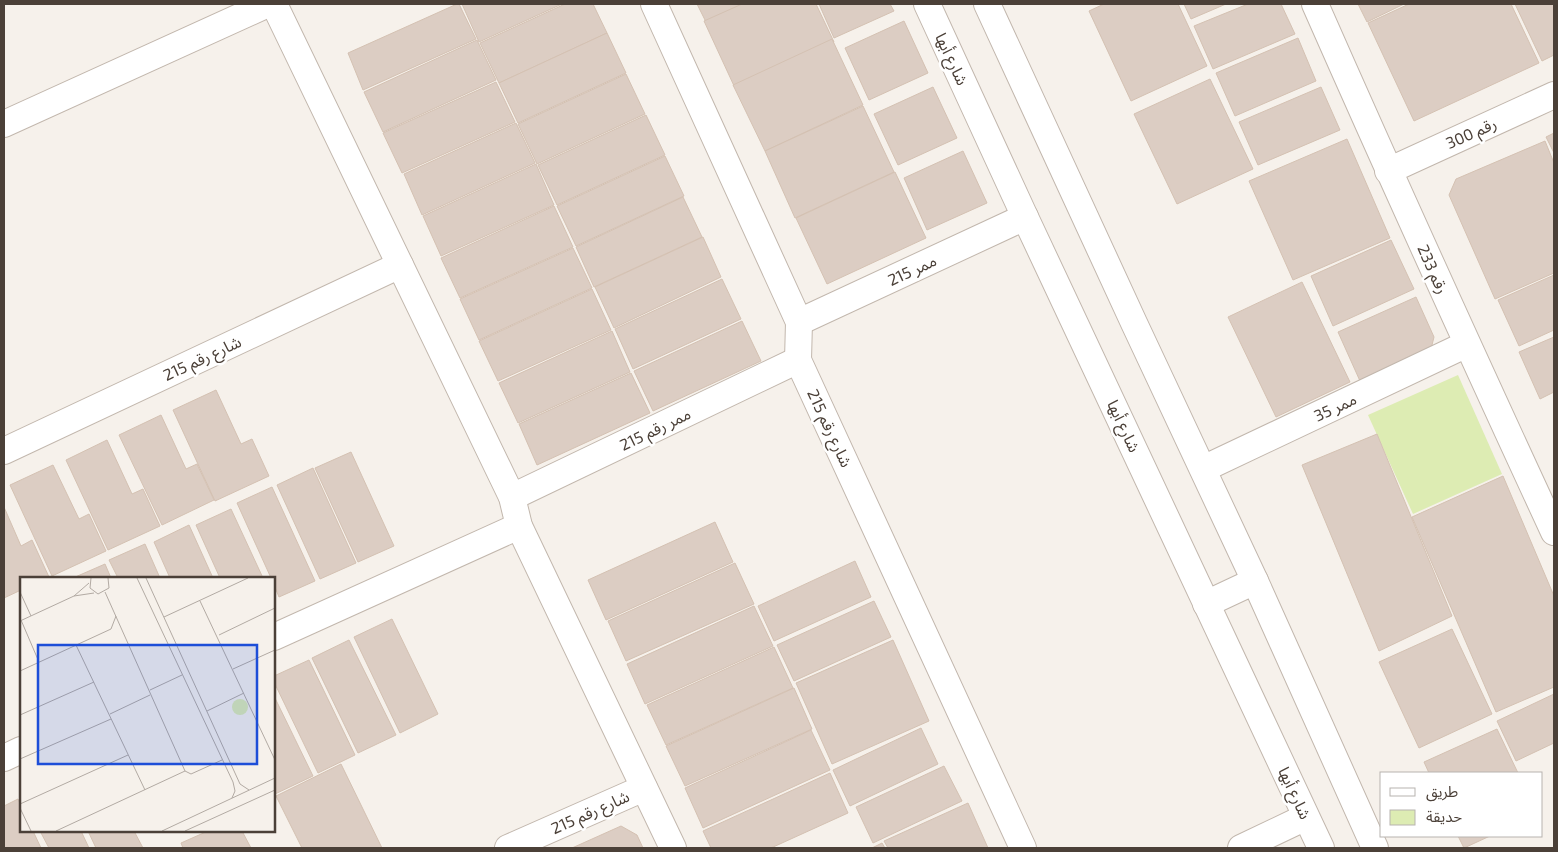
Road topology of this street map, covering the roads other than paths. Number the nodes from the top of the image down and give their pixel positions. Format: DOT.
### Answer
graph roads {
  1 [pos="268,4"];
  2 [pos="274,4"];
  3 [pos="654,4"];
  4 [pos="927,4"];
  5 [pos="987,4"];
  6 [pos="1315,4"];
  7 [pos="1554,95"];
  8 [pos="6,116"];
  9 [pos="1388,171"];
  10 [pos="1025,217"];
  11 [pos="400,265"];
  12 [pos="799,322"];
  13 [pos="1467,344"];
  14 [pos="798,360"];
  15 [pos="4,451"];
  16 [pos="1203,469"];
  17 [pos="512,497"];
  18 [pos="519,526"];
  19 [pos="1554,532"];
  20 [pos="1255,581"];
  21 [pos="1206,604"];
  22 [pos="275,636"];
  23 [pos="20,750"];
  24 [pos="4,758"];
  25 [pos="644,788"];
  26 [pos="1306,817"];
  27 [pos="508,848"];
  28 [pos="673,848"];
  29 [pos="1023,848"];
  30 [pos="1241,848"];
  31 [pos="1321,848"];
  32 [pos="1374,848"];
  1 -- 8 [label="street"];
  2 -- 11 [label="street, شارع رقم 215"];
  3 -- 12 [label="street, شارع رقم 215"];
  4 -- 10 [label="street, شارع أبها"];
  5 -- 16 [label="street"];
  6 -- 9 [label="street, رقم 233"];
  7 -- 9 [label="street, رقم 300"];
  9 -- 13 [label="street, رقم 233"];
  10 -- 12 [label="street, ممر 215"];
  10 -- 21 [label="street, شارع أبها"];
  11 -- 15 [label="street, شارع رقم 215"];
  11 -- 17 [label="street, شارع رقم 215"];
  12 -- 14 [label="street, شارع رقم 215"];
  13 -- 16 [label="street, ممر 35"];
  13 -- 19 [label="street, رقم 233"];
  14 -- 17 [label="street, ممر رقم 215"];
  14 -- 29 [label="street, شارع رقم 215"];
  16 -- 20 [label="street"];
  17 -- 18 [label="street, شارع رقم 215"];
  18 -- 22 [label="street"];
  18 -- 25 [label="street, شارع رقم 215"];
  20 -- 21 [label="street"];
  20 -- 32 [label="street"];
  21 -- 26 [label="street, شارع أبها"];
  23 -- 24 [label="street"];
  25 -- 27 [label="street, شارع رقم 215"];
  25 -- 28 [label="street, شارع رقم 215"];
  26 -- 30 [label="street"];
  26 -- 31 [label="street, شارع أبها"];
}
